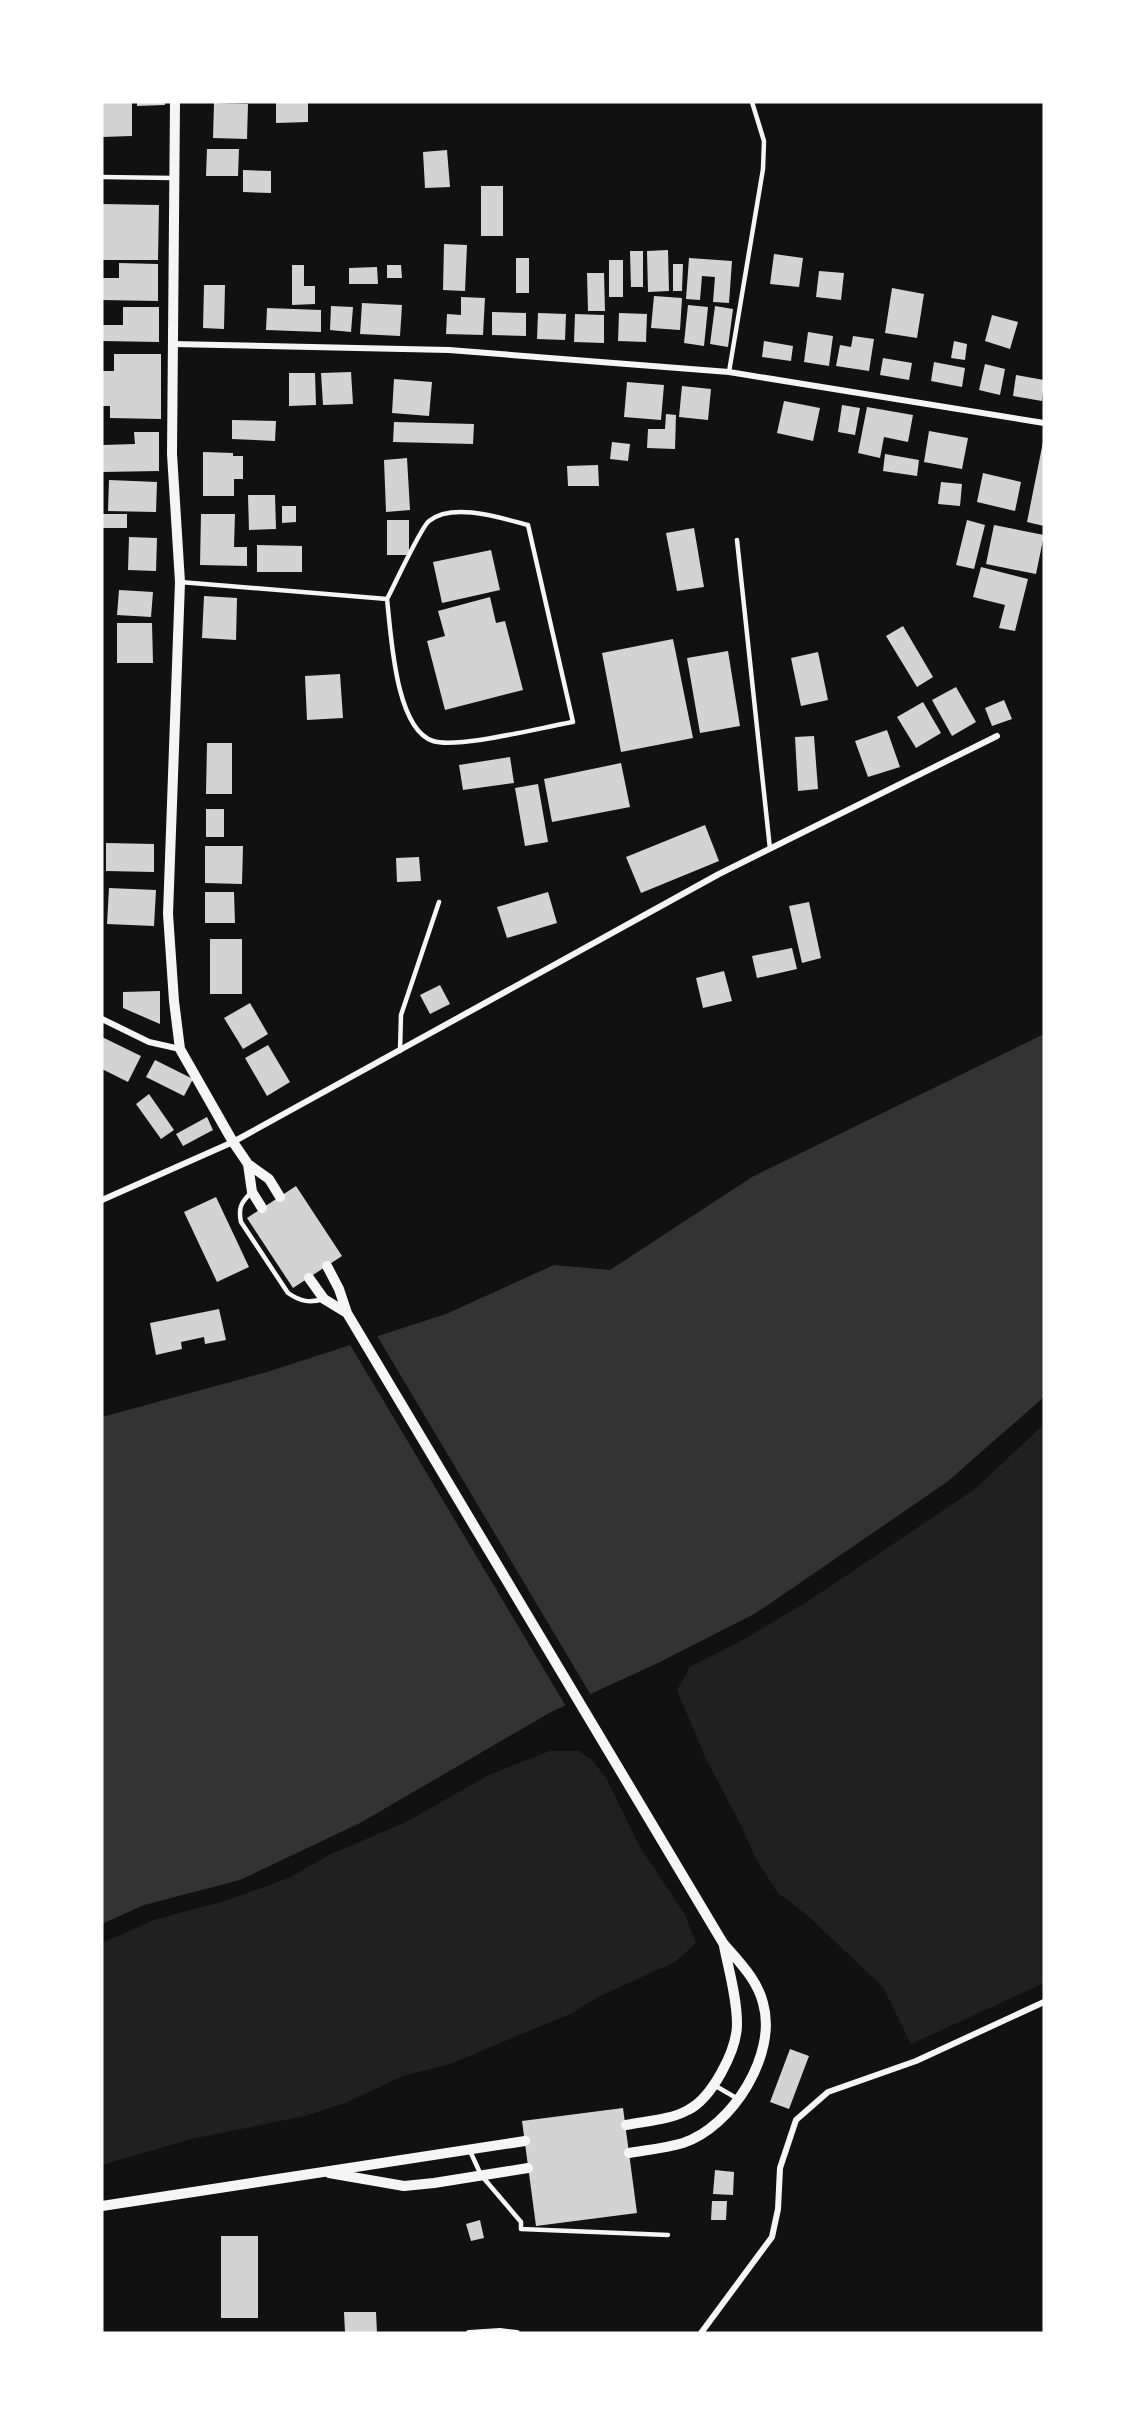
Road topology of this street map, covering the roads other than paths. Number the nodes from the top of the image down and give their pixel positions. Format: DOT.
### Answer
graph roads {
  1 [pos="175,102"];
  2 [pos="752,102"];
  3 [pos="102,177"];
  4 [pos="173,178"];
  5 [pos="172,344"];
  6 [pos="729,372"];
  7 [pos="1044,423"];
  8 [pos="737,540"];
  9 [pos="180,582"];
  10 [pos="387,599"];
  11 [pos="997,736"];
  12 [pos="770,849"];
  13 [pos="439,902"];
  14 [pos="102,1019"];
  15 [pos="180,1048"];
  16 [pos="400,1051"];
  17 [pos="233,1142"];
  18 [pos="248,1164"];
  19 [pos="252,1192"];
  20 [pos="280,1197"];
  21 [pos="102,1200"];
  22 [pos="262,1208"];
  23 [pos="327,1266"];
  24 [pos="309,1278"];
  25 [pos="324,1299"];
  26 [pos="346,1313"];
  27 [pos="723,1943"];
  28 [pos="1044,2002"];
  29 [pos="714,2085"];
  30 [pos="739,2099"];
  31 [pos="626,2125"];
  32 [pos="525,2141"];
  33 [pos="469,2149"];
  34 [pos="629,2153"];
  35 [pos="528,2168"];
  36 [pos="317,2172"];
  37 [pos="481,2175"];
  38 [pos="102,2206"];
  39 [pos="668,2235"];
  40 [pos="470,2333"];
  41 [pos="517,2333"];
  42 [pos="701,2333"];
  1 -- 4 [label="street"];
  2 -- 6 [label="lane"];
  3 -- 4 [label="lane"];
  4 -- 5 [label="street"];
  5 -- 6 [label="street"];
  5 -- 9 [label="street"];
  6 -- 7 [label="street"];
  8 -- 12 [label="lane"];
  9 -- 10 [label="lane"];
  9 -- 15 [label="street"];
  10 -- 10 [label="lane"];
  11 -- 12 [label="street"];
  12 -- 16 [label="street"];
  13 -- 16 [label="lane"];
  14 -- 15 [label="street"];
  15 -- 17 [label="street"];
  16 -- 17 [label="street"];
  17 -- 18 [label="street"];
  17 -- 21 [label="street"];
  18 -- 19 [label="street"];
  18 -- 20 [label="street"];
  19 -- 22 [label="street"];
  19 -- 25 [label="lane"];
  23 -- 26 [label="street"];
  24 -- 25 [label="street"];
  25 -- 26 [label="street"];
  26 -- 27 [label="street"];
  27 -- 29 [label="street"];
  27 -- 30 [label="street"];
  28 -- 42 [label="street"];
  29 -- 30 [label="lane"];
  29 -- 31 [label="street"];
  30 -- 34 [label="street"];
  32 -- 33 [label="street"];
  33 -- 36 [label="street"];
  33 -- 37 [label="lane"];
  35 -- 37 [label="street"];
  36 -- 37 [label="street"];
  36 -- 38 [label="street"];
  37 -- 39 [label="lane"];
  40 -- 41 [label="street"];
}
